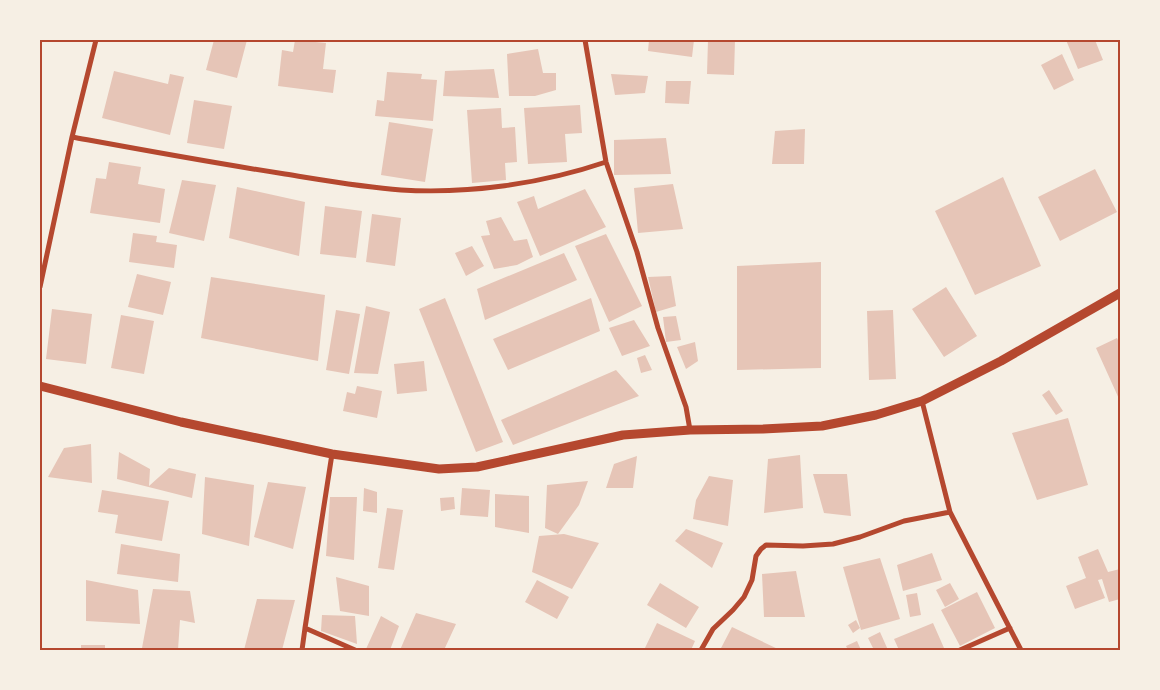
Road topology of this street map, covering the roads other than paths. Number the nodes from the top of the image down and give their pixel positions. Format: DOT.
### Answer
graph roads {
  1 [pos="96,40"];
  2 [pos="584,40"];
  3 [pos="72,137"];
  4 [pos="606,162"];
  5 [pos="40,287"];
  6 [pos="1120,293"];
  7 [pos="40,386"];
  8 [pos="922,401"];
  9 [pos="690,430"];
  10 [pos="332,454"];
  11 [pos="950,512"];
  12 [pos="305,628"];
  13 [pos="1010,628"];
  14 [pos="302,650"];
  15 [pos="355,650"];
  16 [pos="701,650"];
  17 [pos="960,650"];
  18 [pos="1021,650"];
  1 -- 3 [label="street"];
  2 -- 4 [label="street"];
  3 -- 4 [label="street"];
  3 -- 5 [label="street"];
  4 -- 9 [label="street"];
  6 -- 8 [label="street"];
  7 -- 10 [label="street"];
  8 -- 9 [label="street"];
  8 -- 11 [label="street"];
  9 -- 10 [label="street"];
  10 -- 12 [label="street"];
  11 -- 13 [label="street"];
  11 -- 16 [label="street"];
  12 -- 14 [label="street"];
  12 -- 15 [label="street"];
  13 -- 17 [label="street"];
  13 -- 18 [label="street"];
}
